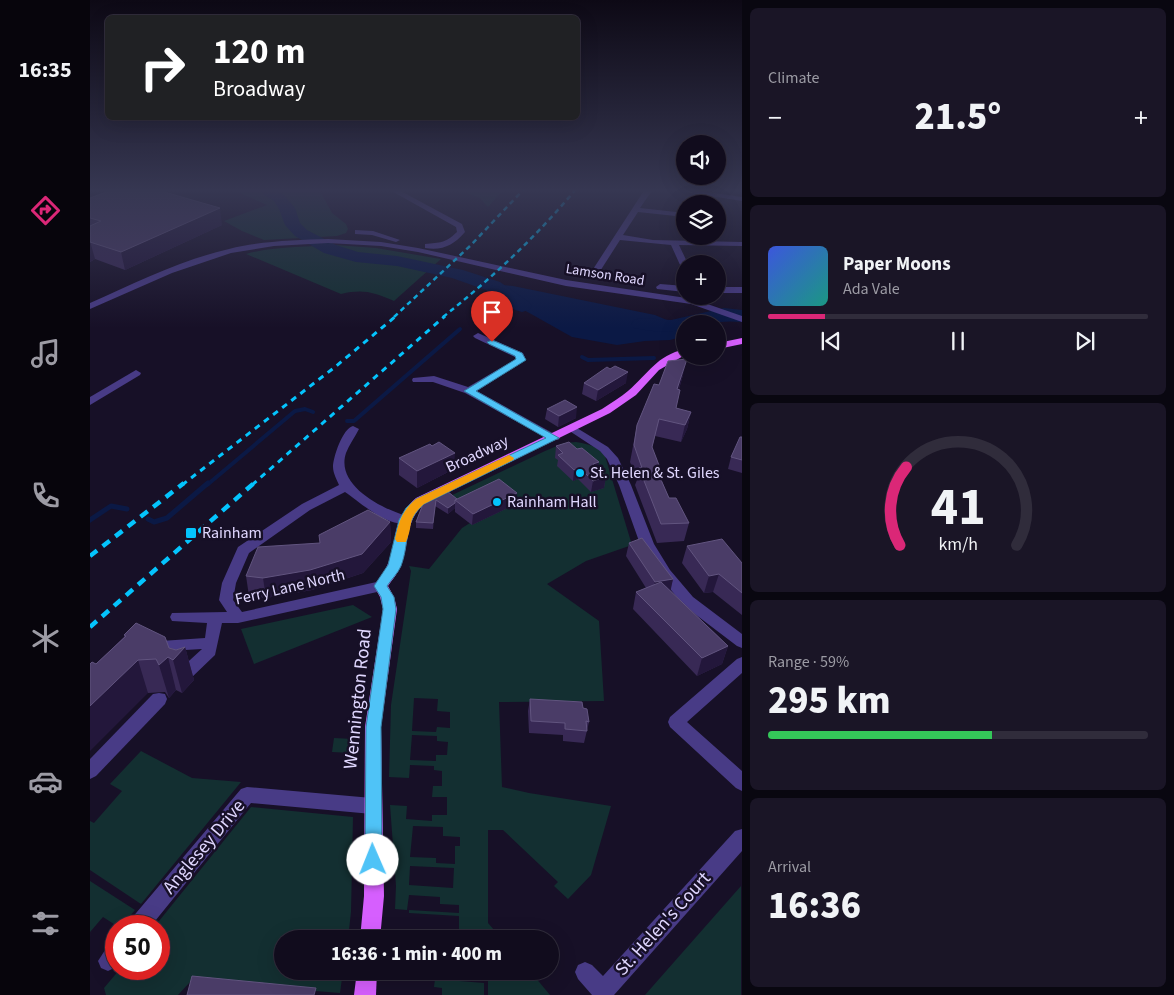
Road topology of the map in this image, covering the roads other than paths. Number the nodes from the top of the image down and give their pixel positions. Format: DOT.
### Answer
graph roads {
  1 [pos="350,235"];
  2 [pos="362,235"];
  3 [pos="381,235"];
  4 [pos="458,235"];
  5 [pos="618,237"];
  6 [pos="674,243"];
  7 [pos="742,244"];
  8 [pos="680,255"];
  9 [pos="592,277"];
  10 [pos="660,287"];
  11 [pos="676,288"];
  12 [pos="726,290"];
  13 [pos="742,290"];
  14 [pos="90,306"];
  15 [pos="740,319"];
  16 [pos="478,336"];
  17 [pos="742,341"];
  18 [pos="726,345"];
  19 [pos="726,348"];
  20 [pos="742,350"];
  21 [pos="676,355"];
  22 [pos="136,373"];
  23 [pos="417,380"];
  24 [pos="469,391"];
  25 [pos="90,402"];
  26 [pos="572,428"];
  27 [pos="353,430"];
  28 [pos="554,438"];
  29 [pos="346,487"];
  30 [pos="405,520"];
  31 [pos="380,586"];
  32 [pos="177,617"];
  33 [pos="215,618"];
  34 [pos="238,618"];
  35 [pos="742,642"];
  36 [pos="211,643"];
  37 [pos="139,646"];
  38 [pos="742,663"];
  39 [pos="184,675"];
  40 [pos="159,699"];
  41 [pos="90,771"];
  42 [pos="742,783"];
  43 [pos="372,806"];
  44 [pos="742,837"];
  45 [pos="147,915"];
  46 [pos="371,930"];
  47 [pos="585,972"];
  48 [pos="366,980"];
  49 [pos="365,995"];
  1 -- 14 [label="street, Lamson Road"];
  2 -- 15 [label="street, Lamson Road"];
  3 -- 4 [label="street"];
  5 -- 6 [label="street"];
  5 -- 9 [label="street"];
  6 -- 7 [label="street"];
  6 -- 8 [label="street"];
  10 -- 11 [label="street"];
  12 -- 13 [label="street"];
  16 -- 24 [label="street"];
  17 -- 18 [label="main road"];
  19 -- 20 [label="main road"];
  21 -- 26 [label="main road, Broadway"];
  22 -- 25 [label="street"];
  23 -- 24 [label="street"];
  24 -- 28 [label="street"];
  26 -- 28 [label="main road, Broadway"];
  26 -- 35 [label="street"];
  27 -- 29 [label="street"];
  28 -- 30 [label="main road, Broadway"];
  29 -- 30 [label="street"];
  29 -- 34 [label="street"];
  30 -- 31 [label="main road, Broadway"];
  31 -- 34 [label="street, Ferry Lane North"];
  31 -- 43 [label="main road, Wennington Road"];
  32 -- 33 [label="street, Ferry Lane North"];
  33 -- 34 [label="street, Ferry Lane North"];
  33 -- 36 [label="street"];
  36 -- 37 [label="street"];
  36 -- 39 [label="street"];
  38 -- 42 [label="street"];
  40 -- 41 [label="street"];
  43 -- 45 [label="street, Anglesey Drive"];
  43 -- 46 [label="main road, Wennington Road"];
  44 -- 47 [label="street, St. Helen's Court"];
  48 -- 49 [label="main road"];
}
